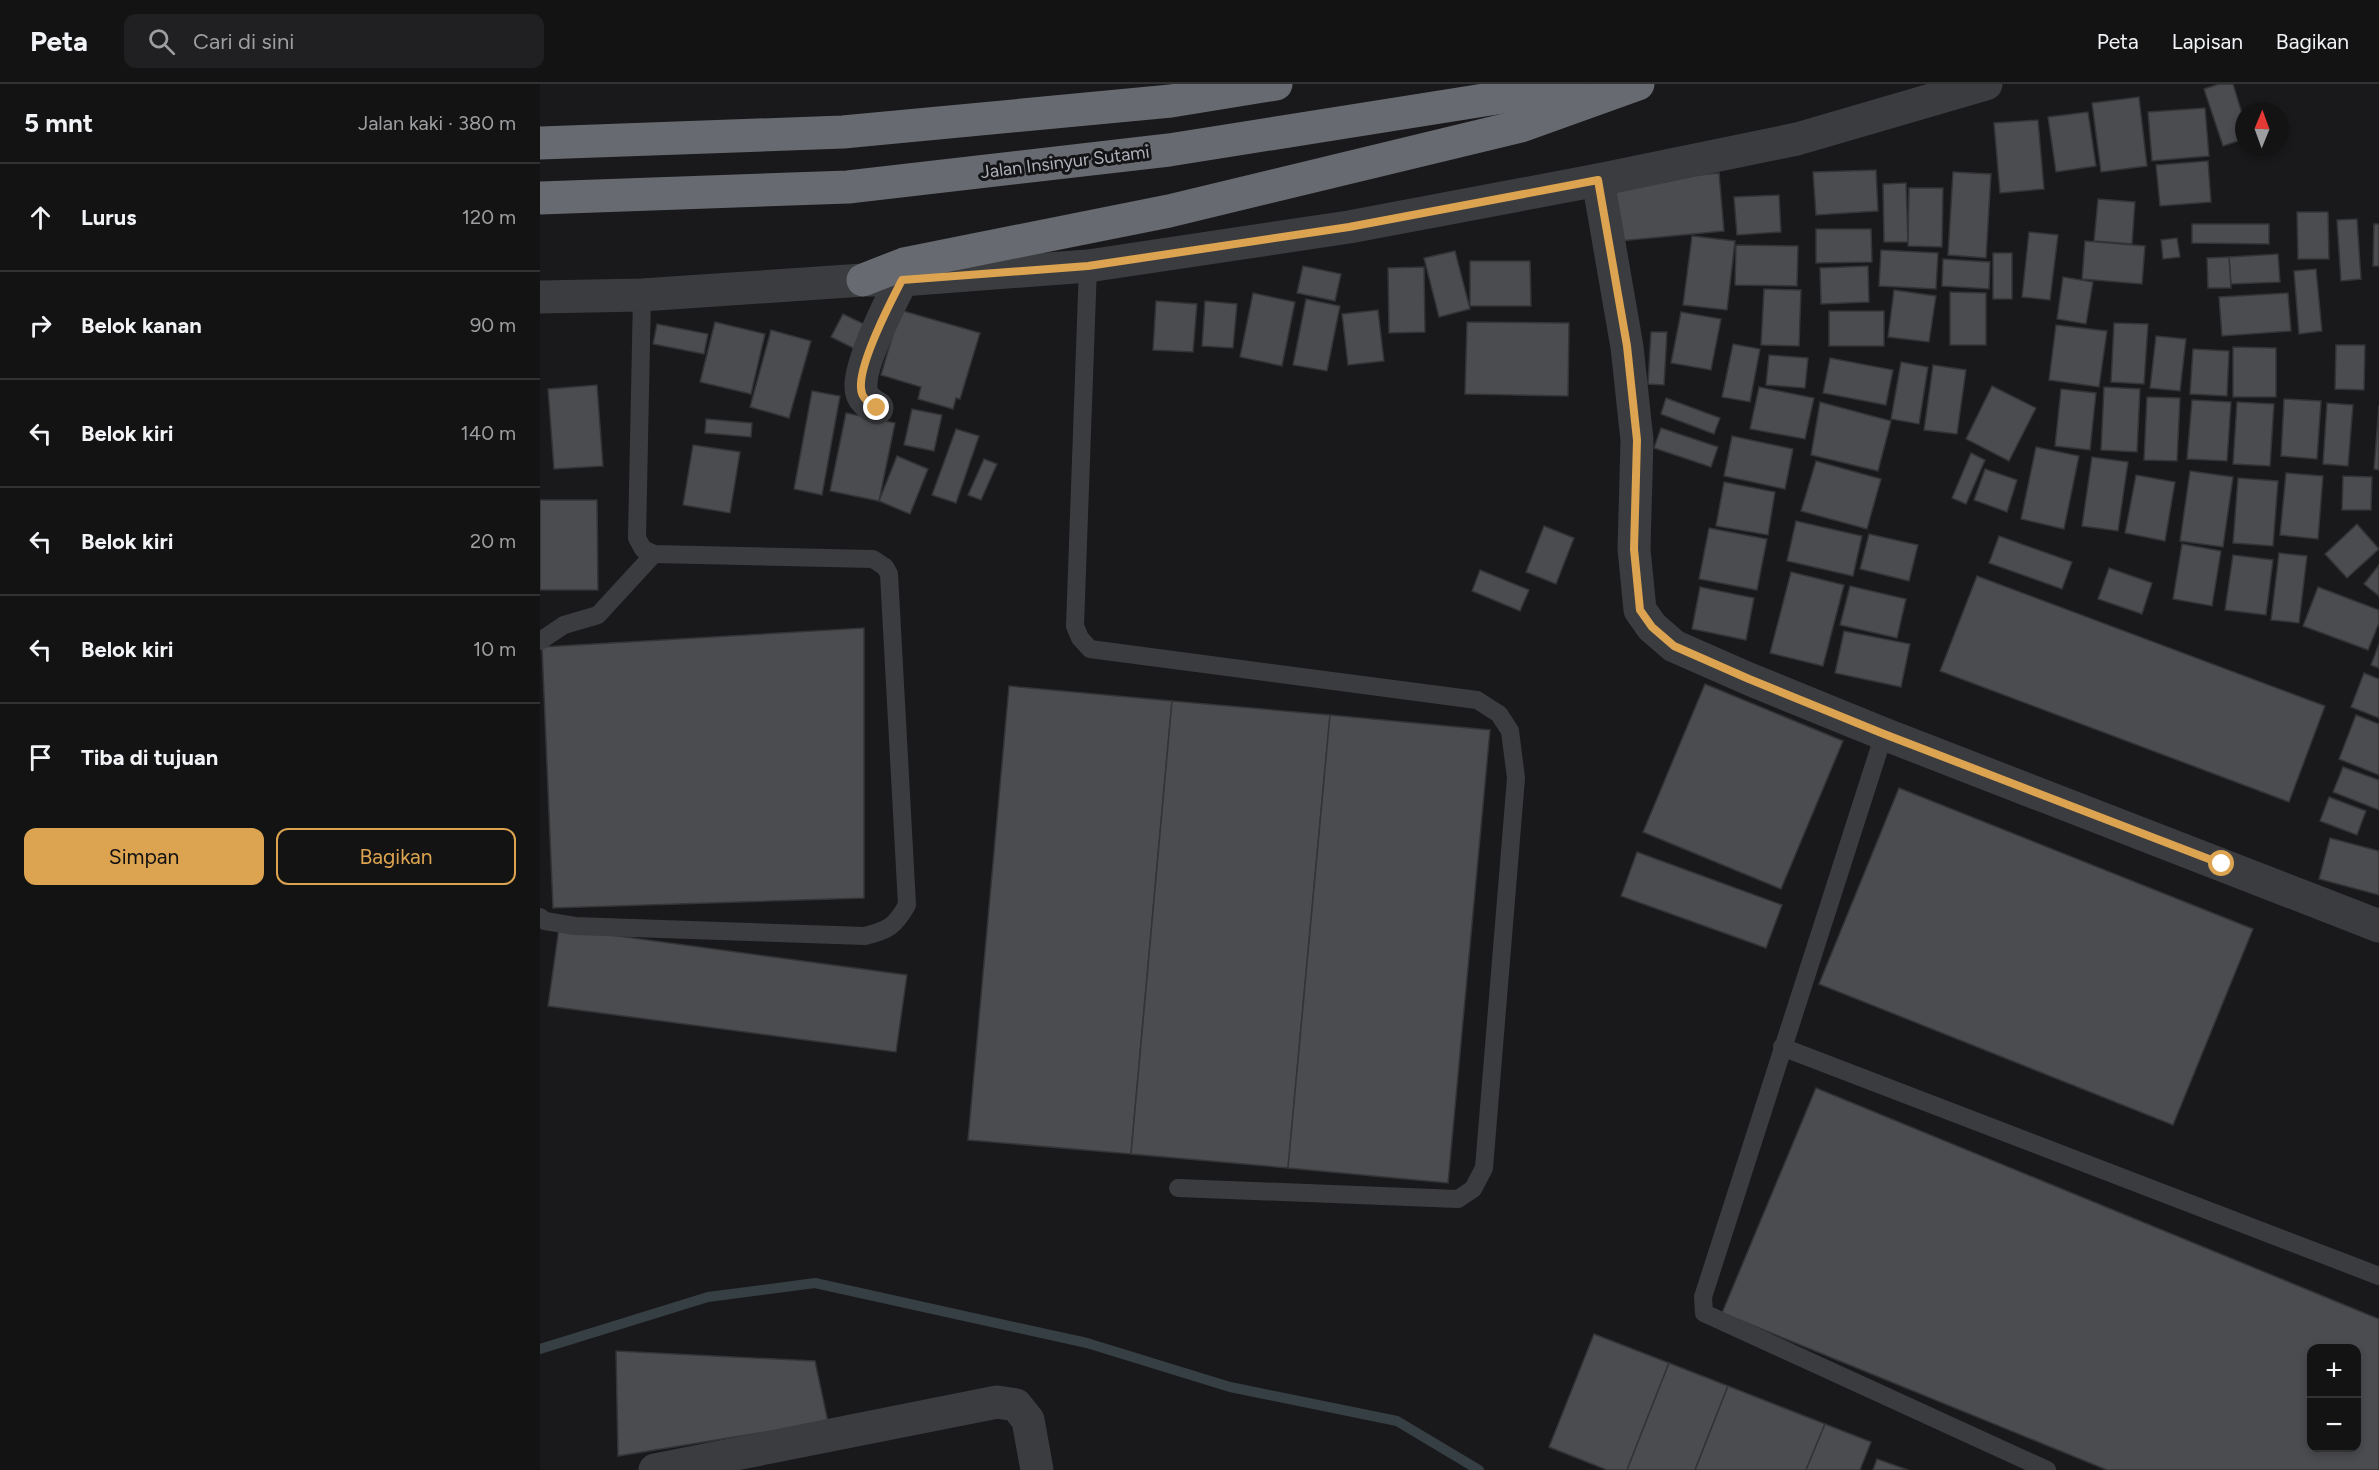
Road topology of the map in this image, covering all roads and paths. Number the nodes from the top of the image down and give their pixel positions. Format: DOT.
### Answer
graph roads {
  1 [pos="1276,84"];
  2 [pos="1585,84"];
  3 [pos="1638,84"];
  4 [pos="1986,84"];
  5 [pos="540,143"];
  6 [pos="1598,180"];
  7 [pos="540,198"];
  8 [pos="1088,266"];
  9 [pos="863,280"];
  10 [pos="902,280"];
  11 [pos="642,295"];
  12 [pos="540,297"];
  13 [pos="877,408"];
  14 [pos="654,554"];
  15 [pos="540,641"];
  16 [pos="1884,734"];
  17 [pos="540,917"];
  18 [pos="2379,926"];
  19 [pos="1782,1047"];
  20 [pos="1178,1188"];
  21 [pos="2379,1276"];
  22 [pos="655,1470"];
  23 [pos="1037,1470"];
  24 [pos="2047,1470"];
  1 -- 5 [label="highway"];
  2 -- 7 [label="highway, Jalan Insinyur Sutami"];
  3 -- 9 [label="highway"];
  4 -- 6 [label="street"];
  6 -- 8 [label="street"];
  6 -- 16 [label="street"];
  8 -- 10 [label="street"];
  8 -- 20 [label="lane"];
  9 -- 10 [label="street"];
  9 -- 11 [label="street"];
  10 -- 13 [label="street"];
  11 -- 12 [label="street"];
  11 -- 14 [label="lane"];
  14 -- 15 [label="lane"];
  14 -- 17 [label="lane"];
  16 -- 18 [label="street"];
  16 -- 19 [label="lane"];
  19 -- 21 [label="lane"];
  19 -- 24 [label="lane"];
  22 -- 23 [label="street"];
}
